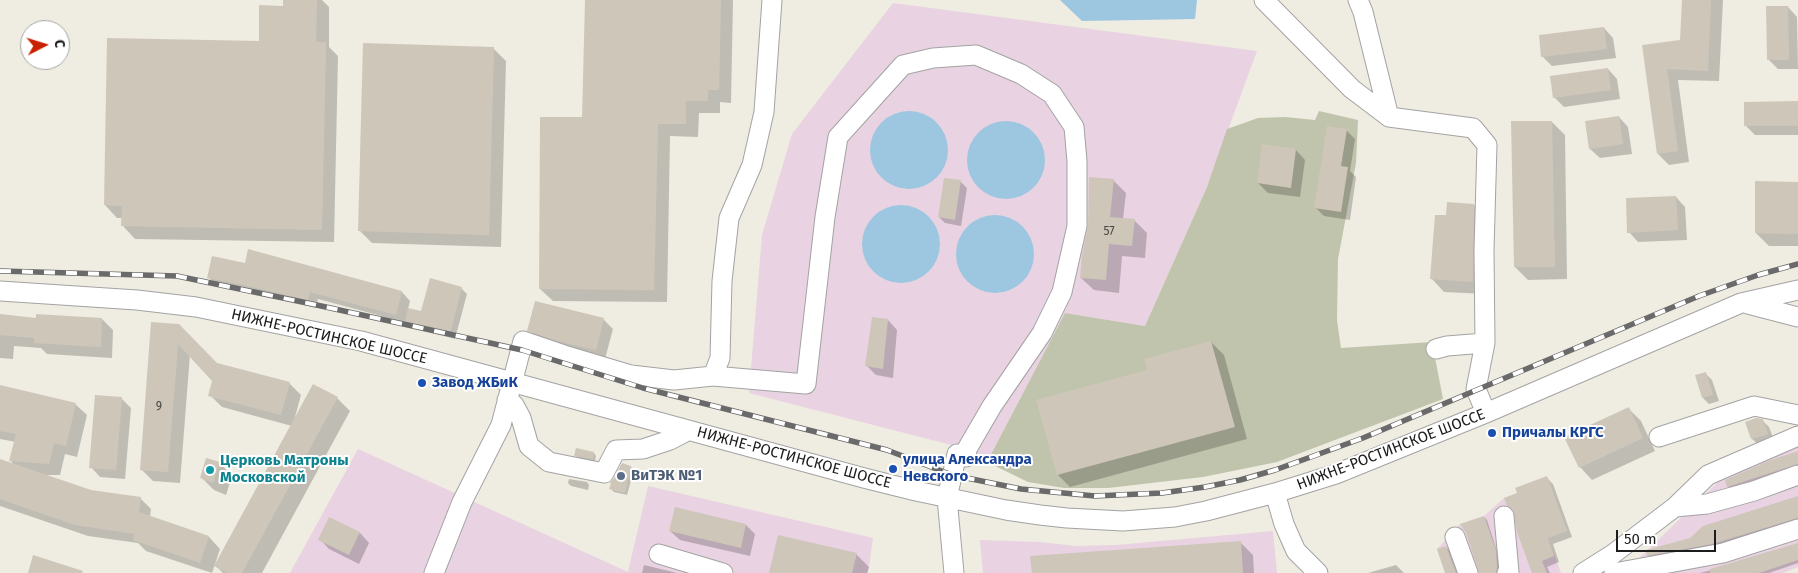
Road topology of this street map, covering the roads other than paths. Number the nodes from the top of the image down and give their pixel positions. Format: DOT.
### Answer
graph roads {
  1 [pos="772,0"];
  2 [pos="1264,0"];
  3 [pos="1358,0"];
  4 [pos="1389,116"];
  5 [pos="1798,290"];
  6 [pos="0,291"];
  7 [pos="1741,303"];
  8 [pos="1798,317"];
  9 [pos="1485,343"];
  10 [pos="1436,349"];
  11 [pos="713,376"];
  12 [pos="511,381"];
  13 [pos="507,400"];
  14 [pos="1486,413"];
  15 [pos="1798,415"];
  16 [pos="690,430"];
  17 [pos="1798,436"];
  18 [pos="1659,437"];
  19 [pos="1798,475"];
  20 [pos="1276,493"];
  21 [pos="947,498"];
  22 [pos="1675,507"];
  23 [pos="1504,516"];
  24 [pos="1798,529"];
  25 [pos="1455,537"];
  26 [pos="659,554"];
  27 [pos="434,573"];
  28 [pos="723,573"];
  29 [pos="954,573"];
  30 [pos="1318,573"];
  31 [pos="1468,573"];
  32 [pos="1507,573"];
  33 [pos="1583,573"];
  34 [pos="1614,573"];
  1 -- 11 [label="street"];
  2 -- 4 [label="street"];
  3 -- 4 [label="street"];
  4 -- 9 [label="street"];
  5 -- 7 [label="street, НИЖНЕ-РОСТИНСКОЕ ШОССЕ"];
  6 -- 12 [label="street, НИЖНЕ-РОСТИНСКОЕ ШОССЕ"];
  7 -- 8 [label="street"];
  7 -- 14 [label="street, НИЖНЕ-РОСТИНСКОЕ ШОССЕ"];
  9 -- 10 [label="street"];
  9 -- 14 [label="street"];
  11 -- 12 [label="street"];
  11 -- 21 [label="street"];
  12 -- 13 [label="street"];
  12 -- 16 [label="street, НИЖНЕ-РОСТИНСКОЕ ШОССЕ"];
  13 -- 16 [label="street"];
  13 -- 27 [label="street"];
  14 -- 20 [label="street, НИЖНЕ-РОСТИНСКОЕ ШОССЕ"];
  15 -- 18 [label="street"];
  16 -- 21 [label="street, НИЖНЕ-РОСТИНСКОЕ ШОССЕ"];
  17 -- 22 [label="street"];
  19 -- 22 [label="street"];
  20 -- 21 [label="street, НИЖНЕ-РОСТИНСКОЕ ШОССЕ"];
  20 -- 30 [label="street"];
  21 -- 29 [label="street"];
  22 -- 33 [label="street"];
  23 -- 32 [label="street"];
  24 -- 34 [label="street"];
  25 -- 31 [label="street"];
  26 -- 28 [label="street"];
}
